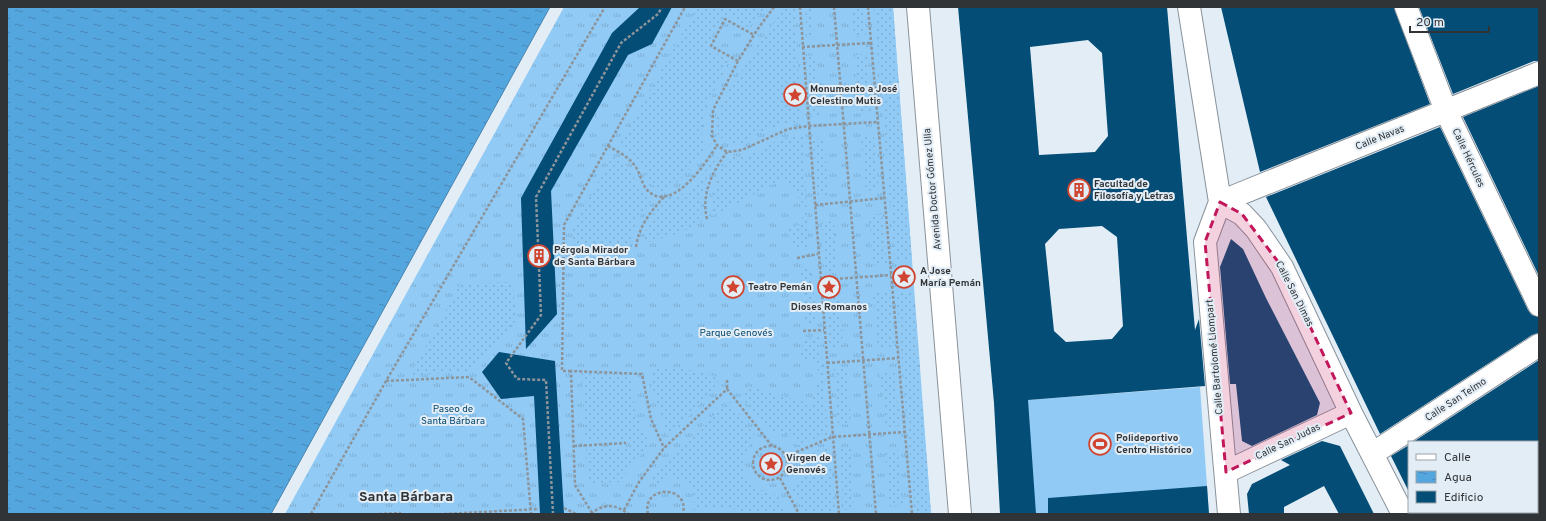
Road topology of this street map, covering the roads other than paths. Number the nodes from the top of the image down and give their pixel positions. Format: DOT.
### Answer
graph roads {
  1 [pos="918,7"];
  2 [pos="1189,7"];
  3 [pos="1406,7"];
  4 [pos="1539,73"];
  5 [pos="1446,111"];
  6 [pos="1220,202"];
  7 [pos="1539,305"];
  8 [pos="1539,345"];
  9 [pos="1351,412"];
  10 [pos="1372,454"];
  11 [pos="1226,472"];
  12 [pos="960,514"];
  13 [pos="1229,514"];
  14 [pos="1403,514"];
  1 -- 12 [label="street, Avenida Doctor Gómez Ulla"];
  2 -- 6 [label="street"];
  3 -- 5 [label="street, Calle Hércules"];
  4 -- 5 [label="street, Calle Navas"];
  5 -- 6 [label="street, Calle Navas"];
  5 -- 7 [label="street, Calle Hércules"];
  6 -- 9 [label="street, Calle San Dimas"];
  6 -- 11 [label="street, Calle Bartolomé Llompart"];
  8 -- 10 [label="street, Calle San Telmo"];
  9 -- 10 [label="street, Calle San Dimas"];
  9 -- 11 [label="street, Calle San Judas"];
  10 -- 14 [label="street, Calle San Dimas"];
  11 -- 13 [label="street, Calle Bartolomé Llompart"];
}
